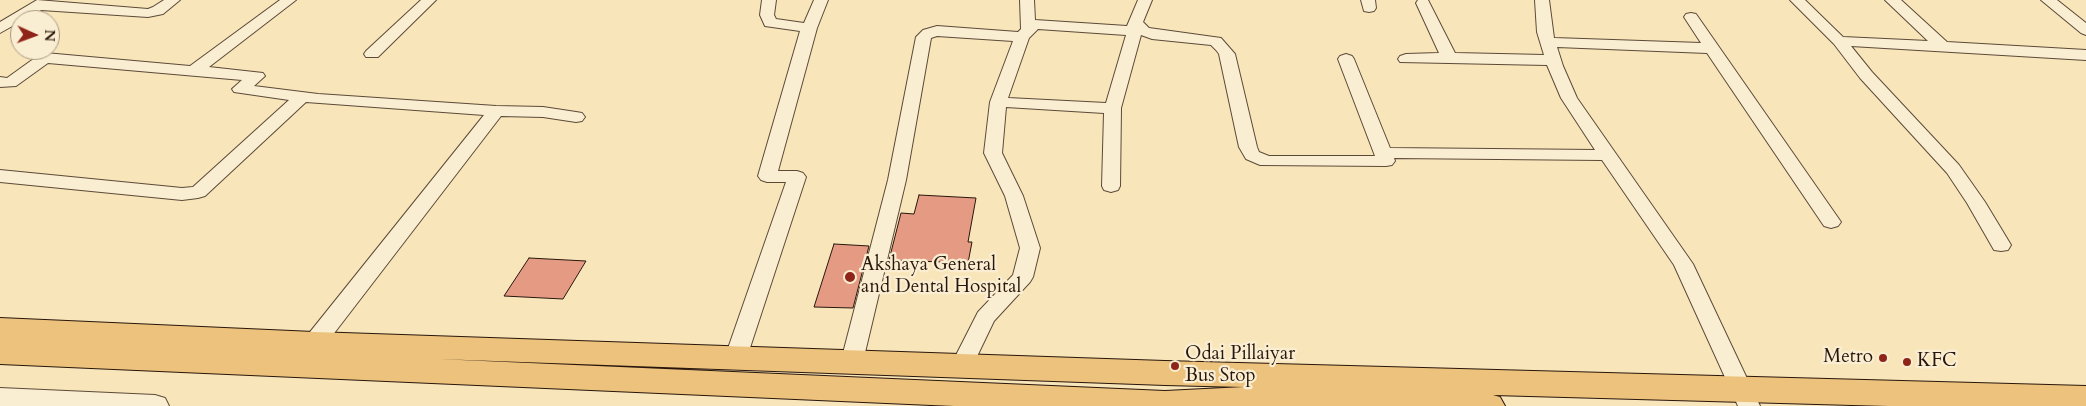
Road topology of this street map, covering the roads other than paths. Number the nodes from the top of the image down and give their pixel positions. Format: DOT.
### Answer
graph roads {
  1 [pos="173,0"];
  2 [pos="289,0"];
  3 [pos="429,0"];
  4 [pos="769,0"];
  5 [pos="821,0"];
  6 [pos="1027,0"];
  7 [pos="1145,0"];
  8 [pos="1542,0"];
  9 [pos="1797,0"];
  10 [pos="1892,0"];
  11 [pos="2048,0"];
  12 [pos="43,3"];
  13 [pos="1423,3"];
  14 [pos="1691,17"];
  15 [pos="1135,27"];
  16 [pos="0,28"];
  17 [pos="809,28"];
  18 [pos="2086,30"];
  19 [pos="1025,32"];
  20 [pos="1839,41"];
  21 [pos="1548,42"];
  22 [pos="1944,47"];
  23 [pos="1712,48"];
  24 [pos="372,54"];
  25 [pos="2086,55"];
  26 [pos="1449,58"];
  27 [pos="1346,59"];
  28 [pos="1406,59"];
  29 [pos="1553,60"];
  30 [pos="194,70"];
  31 [pos="0,82"];
  32 [pos="303,96"];
  33 [pos="998,102"];
  34 [pos="1113,108"];
  35 [pos="496,111"];
  36 [pos="576,117"];
  37 [pos="1382,153"];
  38 [pos="1607,155"];
  39 [pos="0,176"];
  40 [pos="1111,186"];
  41 [pos="1831,222"];
  42 [pos="2000,245"];
  43 [pos="0,329"];
  44 [pos="314,343"];
  45 [pos="0,352"];
  46 [pos="736,357"];
  47 [pos="852,361"];
  48 [pos="962,365"];
  49 [pos="1165,388"];
  50 [pos="1745,398"];
  51 [pos="0,399"];
  52 [pos="2086,399"];
  53 [pos="1041,401"];
  54 [pos="61,404"];
  55 [pos="155,406"];
  56 [pos="1488,406"];
  1 -- 12 [label="street"];
  2 -- 30 [label="street"];
  3 -- 24 [label="street"];
  4 -- 17 [label="street"];
  5 -- 17 [label="street"];
  6 -- 19 [label="street"];
  7 -- 15 [label="street"];
  8 -- 21 [label="street"];
  9 -- 20 [label="street"];
  10 -- 22 [label="street"];
  11 -- 18 [label="street"];
  12 -- 16 [label="street"];
  13 -- 26 [label="street"];
  14 -- 23 [label="street"];
  15 -- 19 [label="street"];
  15 -- 34 [label="street"];
  15 -- 37 [label="street"];
  17 -- 46 [label="street"];
  19 -- 33 [label="street"];
  19 -- 47 [label="street"];
  20 -- 22 [label="street"];
  20 -- 42 [label="street"];
  21 -- 23 [label="street"];
  21 -- 29 [label="street"];
  22 -- 25 [label="street"];
  23 -- 41 [label="street"];
  26 -- 28 [label="street"];
  26 -- 29 [label="street"];
  27 -- 37 [label="street"];
  29 -- 38 [label="street"];
  30 -- 31 [label="street"];
  30 -- 32 [label="street"];
  32 -- 35 [label="street"];
  32 -- 39 [label="street"];
  33 -- 34 [label="street"];
  33 -- 48 [label="street"];
  34 -- 40 [label="street"];
  35 -- 36 [label="street"];
  35 -- 44 [label="street"];
  37 -- 38 [label="street"];
  38 -- 50 [label="street"];
  43 -- 44 [label="highway"];
  44 -- 46 [label="highway"];
  45 -- 53 [label="highway"];
  46 -- 47 [label="highway"];
  47 -- 48 [label="highway"];
  48 -- 49 [label="highway"];
  49 -- 50 [label="highway"];
  49 -- 53 [label="highway"];
  49 -- 56 [label="highway"];
  50 -- 52 [label="highway"];
  51 -- 54 [label="street"];
  54 -- 55 [label="street"];
}
